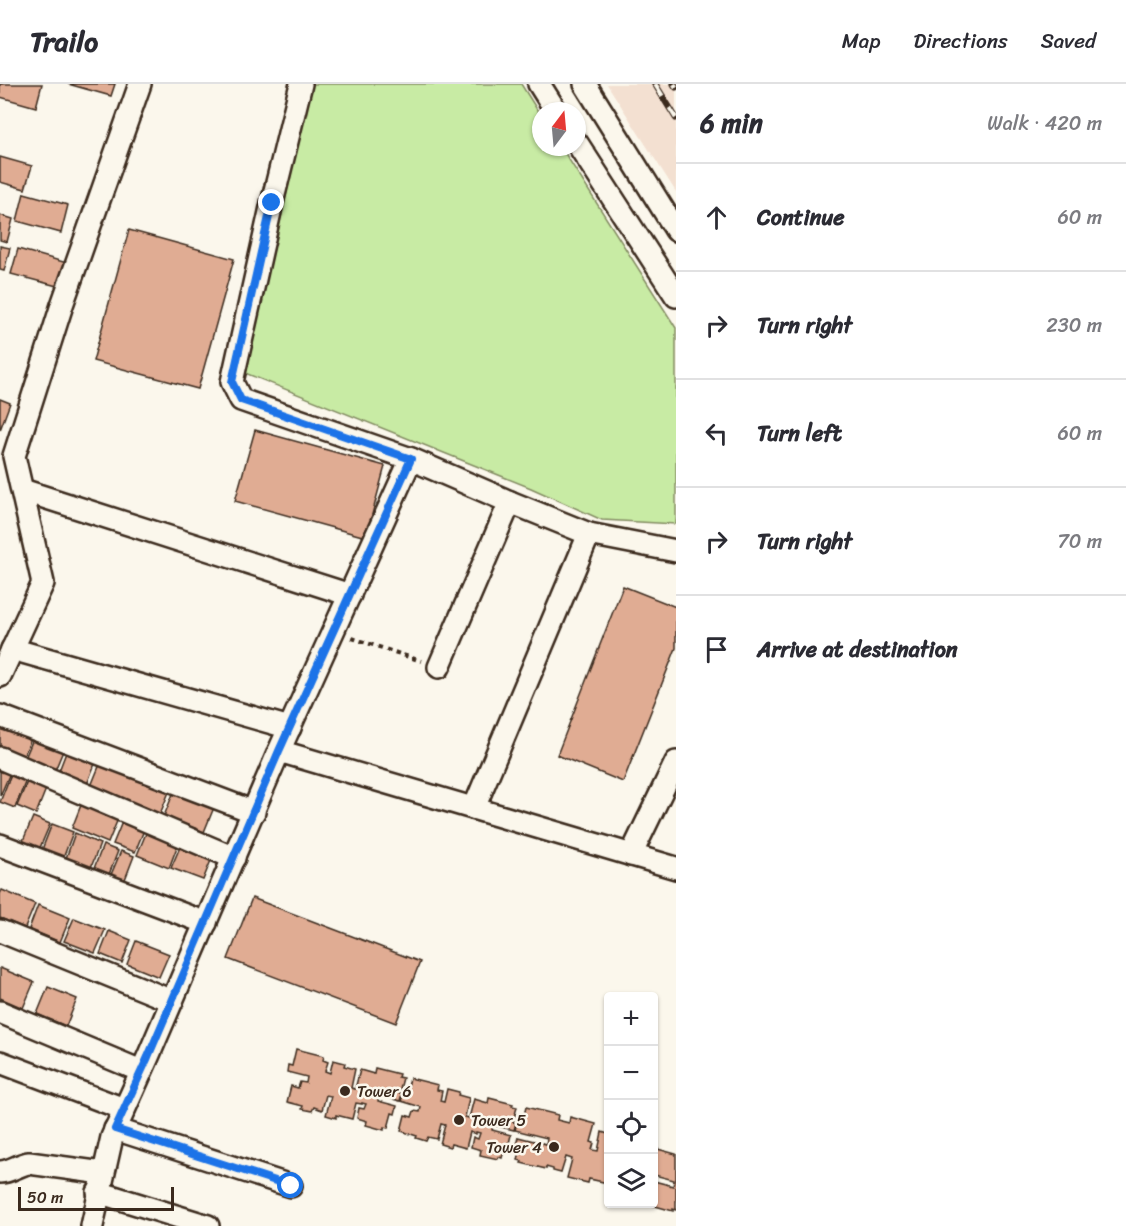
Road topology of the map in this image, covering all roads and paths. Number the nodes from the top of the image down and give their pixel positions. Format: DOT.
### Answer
graph roads {
  1 [pos="140,84"];
  2 [pos="301,84"];
  3 [pos="538,84"];
  4 [pos="585,84"];
  5 [pos="550,102"];
  6 [pos="585,156"];
  7 [pos="676,230"];
  8 [pos="676,296"];
  9 [pos="411,459"];
  10 [pos="22,490"];
  11 [pos="510,502"];
  12 [pos="589,534"];
  13 [pos="676,551"];
  14 [pos="350,595"];
  15 [pos="333,632"];
  16 [pos="12,649"];
  17 [pos="439,667"];
  18 [pos="0,675"];
  19 [pos="0,716"];
  20 [pos="290,728"];
  21 [pos="279,751"];
  22 [pos="0,758"];
  23 [pos="676,762"];
  24 [pos="474,808"];
  25 [pos="254,812"];
  26 [pos="0,845"];
  27 [pos="631,855"];
  28 [pos="234,858"];
  29 [pos="676,868"];
  30 [pos="206,923"];
  31 [pos="0,931"];
  32 [pos="172,1001"];
  33 [pos="0,1012"];
  34 [pos="0,1062"];
  35 [pos="141,1071"];
  36 [pos="124,1109"];
  37 [pos="115,1129"];
  38 [pos="0,1172"];
  39 [pos="101,1183"];
  40 [pos="291,1186"];
  41 [pos="92,1226"];
  42 [pos="208,1226"];
  1 -- 10 [label="street"];
  2 -- 9 [label="street"];
  3 -- 5 [label="street"];
  4 -- 7 [label="street"];
  6 -- 8 [label="street"];
  9 -- 11 [label="street"];
  9 -- 14 [label="street"];
  10 -- 14 [label="street"];
  10 -- 16 [label="street"];
  11 -- 12 [label="street"];
  11 -- 17 [label="street"];
  12 -- 13 [label="street"];
  12 -- 24 [label="street"];
  14 -- 15 [label="street"];
  15 -- 17 [label="path"];
  15 -- 20 [label="street"];
  16 -- 18 [label="street"];
  16 -- 20 [label="street"];
  19 -- 25 [label="street"];
  20 -- 21 [label="street"];
  21 -- 24 [label="street"];
  21 -- 25 [label="street"];
  22 -- 28 [label="street"];
  23 -- 27 [label="street"];
  24 -- 27 [label="street"];
  25 -- 28 [label="street"];
  26 -- 30 [label="street"];
  27 -- 29 [label="street"];
  28 -- 30 [label="street"];
  30 -- 32 [label="street"];
  31 -- 32 [label="street"];
  32 -- 35 [label="street"];
  33 -- 35 [label="street"];
  34 -- 36 [label="street"];
  35 -- 36 [label="street"];
  36 -- 37 [label="street"];
  37 -- 39 [label="street"];
  37 -- 40 [label="street"];
  38 -- 39 [label="street"];
  39 -- 41 [label="street"];
  39 -- 42 [label="street"];
}
